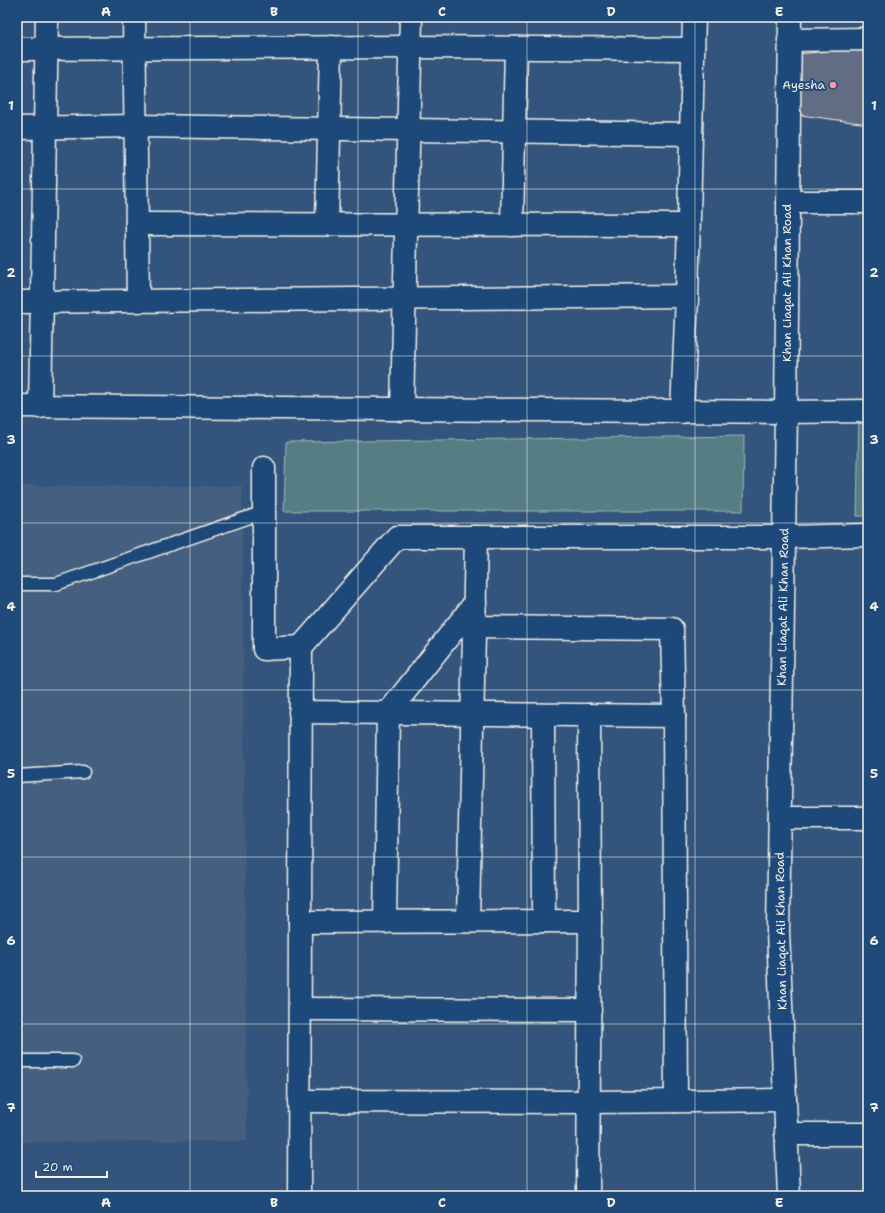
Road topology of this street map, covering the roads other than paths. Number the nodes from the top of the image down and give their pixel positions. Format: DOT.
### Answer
graph roads {
  1 [pos="47,17"];
  2 [pos="134,17"];
  3 [pos="411,17"];
  4 [pos="694,17"];
  5 [pos="790,17"];
  6 [pos="868,39"];
  7 [pos="789,40"];
  8 [pos="331,47"];
  9 [pos="410,47"];
  10 [pos="135,48"];
  11 [pos="516,48"];
  12 [pos="693,48"];
  13 [pos="17,49"];
  14 [pos="46,49"];
  15 [pos="136,126"];
  16 [pos="45,127"];
  17 [pos="17,128"];
  18 [pos="329,129"];
  19 [pos="408,130"];
  20 [pos="514,131"];
  21 [pos="691,134"];
  22 [pos="788,202"];
  23 [pos="868,202"];
  24 [pos="137,224"];
  25 [pos="326,224"];
  26 [pos="406,224"];
  27 [pos="512,225"];
  28 [pos="688,225"];
  29 [pos="687,296"];
  30 [pos="404,298"];
  31 [pos="138,300"];
  32 [pos="42,301"];
  33 [pos="17,302"];
  34 [pos="17,406"];
  35 [pos="40,407"];
  36 [pos="402,410"];
  37 [pos="868,411"];
  38 [pos="682,412"];
  39 [pos="786,412"];
  40 [pos="264,468"];
  41 [pos="264,512"];
  42 [pos="868,535"];
  43 [pos="476,537"];
  44 [pos="784,537"];
  45 [pos="17,584"];
  46 [pos="475,604"];
  47 [pos="474,627"];
  48 [pos="300,647"];
  49 [pos="300,712"];
  50 [pos="388,713"];
  51 [pos="472,714"];
  52 [pos="543,715"];
  53 [pos="589,715"];
  54 [pos="674,716"];
  55 [pos="83,772"];
  56 [pos="17,776"];
  57 [pos="780,818"];
  58 [pos="868,818"];
  59 [pos="468,921"];
  60 [pos="544,921"];
  61 [pos="590,921"];
  62 [pos="300,922"];
  63 [pos="385,922"];
  64 [pos="300,1009"];
  65 [pos="590,1010"];
  66 [pos="17,1060"];
  67 [pos="73,1061"];
  68 [pos="785,1100"];
  69 [pos="676,1101"];
  70 [pos="299,1102"];
  71 [pos="589,1102"];
  72 [pos="786,1134"];
  73 [pos="868,1134"];
  74 [pos="299,1196"];
  75 [pos="588,1196"];
  76 [pos="789,1196"];
  1 -- 14 [label="street"];
  2 -- 10 [label="street"];
  3 -- 9 [label="street"];
  4 -- 12 [label="street"];
  5 -- 7 [label="street, Khan Liaqat Ali Khan Road"];
  6 -- 7 [label="street"];
  7 -- 22 [label="street, Khan Liaqat Ali Khan Road"];
  8 -- 9 [label="street"];
  8 -- 10 [label="street"];
  8 -- 18 [label="street"];
  9 -- 11 [label="street"];
  9 -- 19 [label="street"];
  10 -- 14 [label="street"];
  10 -- 15 [label="street"];
  11 -- 12 [label="street"];
  11 -- 20 [label="street"];
  12 -- 21 [label="street"];
  13 -- 14 [label="street"];
  14 -- 16 [label="street"];
  15 -- 16 [label="street"];
  15 -- 18 [label="street"];
  15 -- 24 [label="street"];
  16 -- 17 [label="street"];
  16 -- 32 [label="street"];
  18 -- 19 [label="street"];
  18 -- 25 [label="street"];
  19 -- 20 [label="street"];
  19 -- 26 [label="street"];
  20 -- 21 [label="street"];
  20 -- 27 [label="street"];
  21 -- 28 [label="street"];
  22 -- 23 [label="street"];
  22 -- 39 [label="street, Khan Liaqat Ali Khan Road"];
  24 -- 25 [label="street"];
  24 -- 31 [label="street"];
  25 -- 26 [label="street"];
  26 -- 27 [label="street"];
  26 -- 30 [label="street"];
  27 -- 28 [label="street"];
  28 -- 29 [label="street"];
  29 -- 30 [label="street"];
  29 -- 38 [label="street"];
  30 -- 31 [label="street"];
  30 -- 36 [label="street"];
  31 -- 32 [label="street"];
  32 -- 33 [label="street"];
  32 -- 35 [label="street"];
  34 -- 35 [label="street"];
  35 -- 36 [label="street"];
  36 -- 38 [label="street"];
  37 -- 39 [label="street"];
  38 -- 39 [label="street"];
  39 -- 44 [label="street, Khan Liaqat Ali Khan Road"];
  40 -- 41 [label="street"];
  41 -- 45 [label="lane"];
  41 -- 48 [label="street"];
  42 -- 44 [label="street"];
  43 -- 44 [label="street"];
  43 -- 46 [label="street"];
  43 -- 48 [label="street"];
  44 -- 57 [label="street, Khan Liaqat Ali Khan Road"];
  46 -- 47 [label="street"];
  46 -- 50 [label="street"];
  47 -- 51 [label="street"];
  47 -- 54 [label="street"];
  48 -- 49 [label="street"];
  49 -- 50 [label="street"];
  49 -- 62 [label="street"];
  50 -- 51 [label="street"];
  50 -- 63 [label="street"];
  51 -- 52 [label="street"];
  51 -- 59 [label="street"];
  52 -- 53 [label="street"];
  52 -- 60 [label="street"];
  53 -- 54 [label="street"];
  53 -- 61 [label="street"];
  54 -- 69 [label="street"];
  55 -- 56 [label="lane"];
  57 -- 58 [label="street"];
  57 -- 68 [label="street, Khan Liaqat Ali Khan Road"];
  59 -- 60 [label="street"];
  59 -- 63 [label="street"];
  60 -- 61 [label="street"];
  61 -- 65 [label="street"];
  62 -- 63 [label="street"];
  62 -- 64 [label="street"];
  64 -- 65 [label="street"];
  64 -- 70 [label="street"];
  65 -- 71 [label="street"];
  66 -- 67 [label="lane"];
  68 -- 69 [label="street"];
  68 -- 72 [label="street, Khan Liaqat Ali Khan Road"];
  69 -- 71 [label="street"];
  70 -- 71 [label="street"];
  70 -- 74 [label="street"];
  71 -- 75 [label="street"];
  72 -- 73 [label="street"];
  72 -- 76 [label="street, Khan Liaqat Ali Khan Road"];
}
